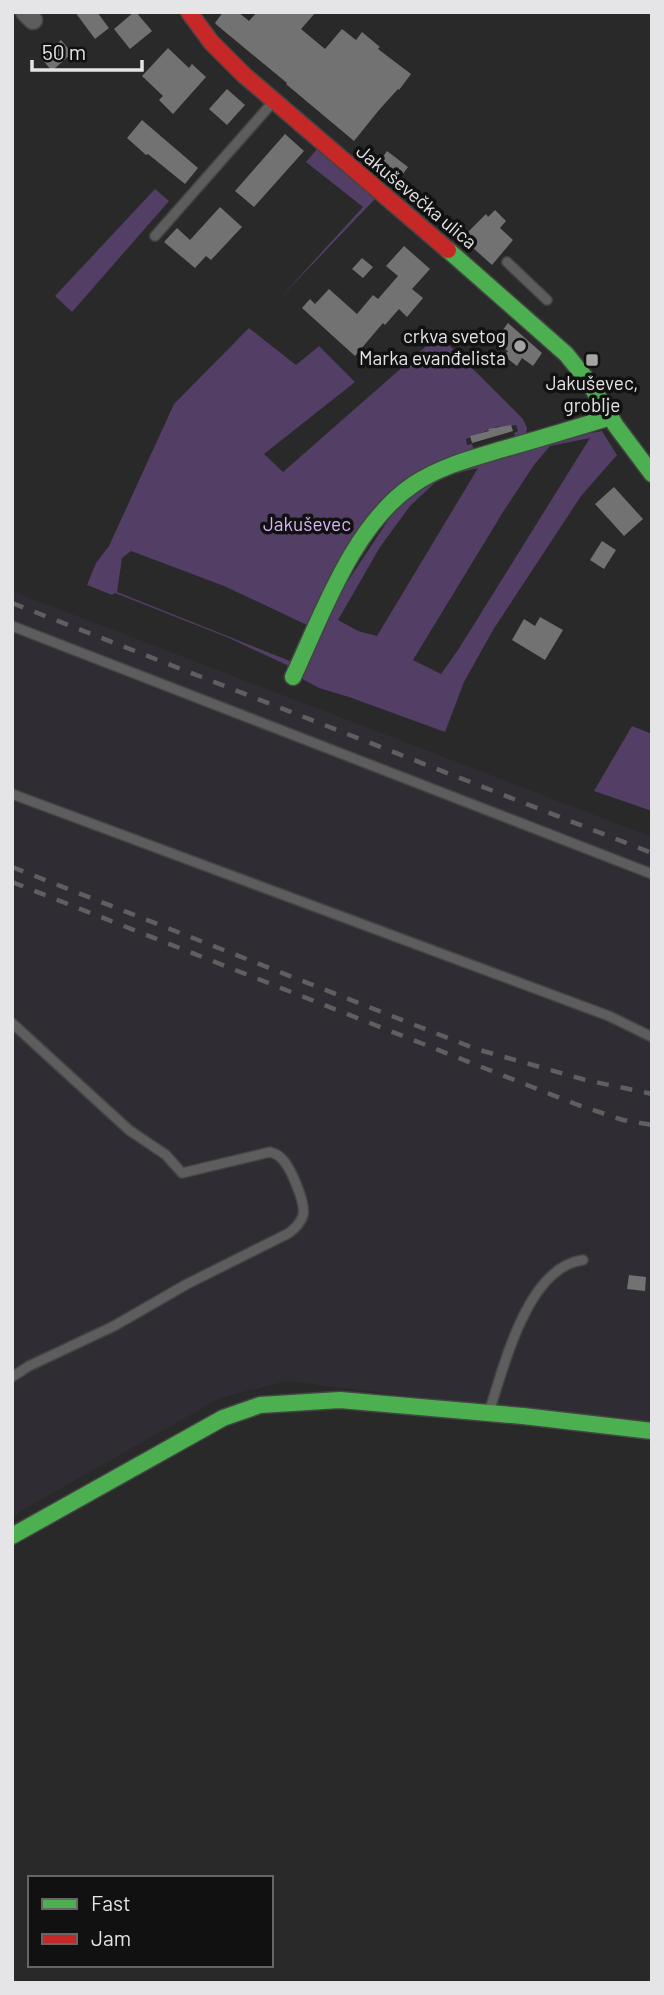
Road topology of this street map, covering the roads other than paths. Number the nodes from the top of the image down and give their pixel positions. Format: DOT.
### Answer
graph roads {
  1 [pos="189,12"];
  2 [pos="274,101"];
  3 [pos="155,236"];
  4 [pos="507,262"];
  5 [pos="547,300"];
  6 [pos="611,417"];
  7 [pos="652,474"];
  8 [pos="12,626"];
  9 [pos="293,677"];
  10 [pos="12,794"];
  11 [pos="652,874"];
  12 [pos="12,1023"];
  13 [pos="652,1037"];
  14 [pos="583,1260"];
  15 [pos="12,1377"];
  16 [pos="488,1413"];
  17 [pos="652,1432"];
  18 [pos="12,1536"];
  1 -- 2 [label="street, Jakuševečka ulica"];
  2 -- 3 [label="lane"];
  2 -- 6 [label="street, Jakuševečka ulica"];
  4 -- 5 [label="lane"];
  6 -- 7 [label="street, Jakuševečka ulica"];
  6 -- 9 [label="street"];
  8 -- 11 [label="lane"];
  10 -- 13 [label="lane"];
  12 -- 15 [label="lane"];
  14 -- 16 [label="lane"];
  16 -- 17 [label="street"];
  16 -- 18 [label="street"];
}
